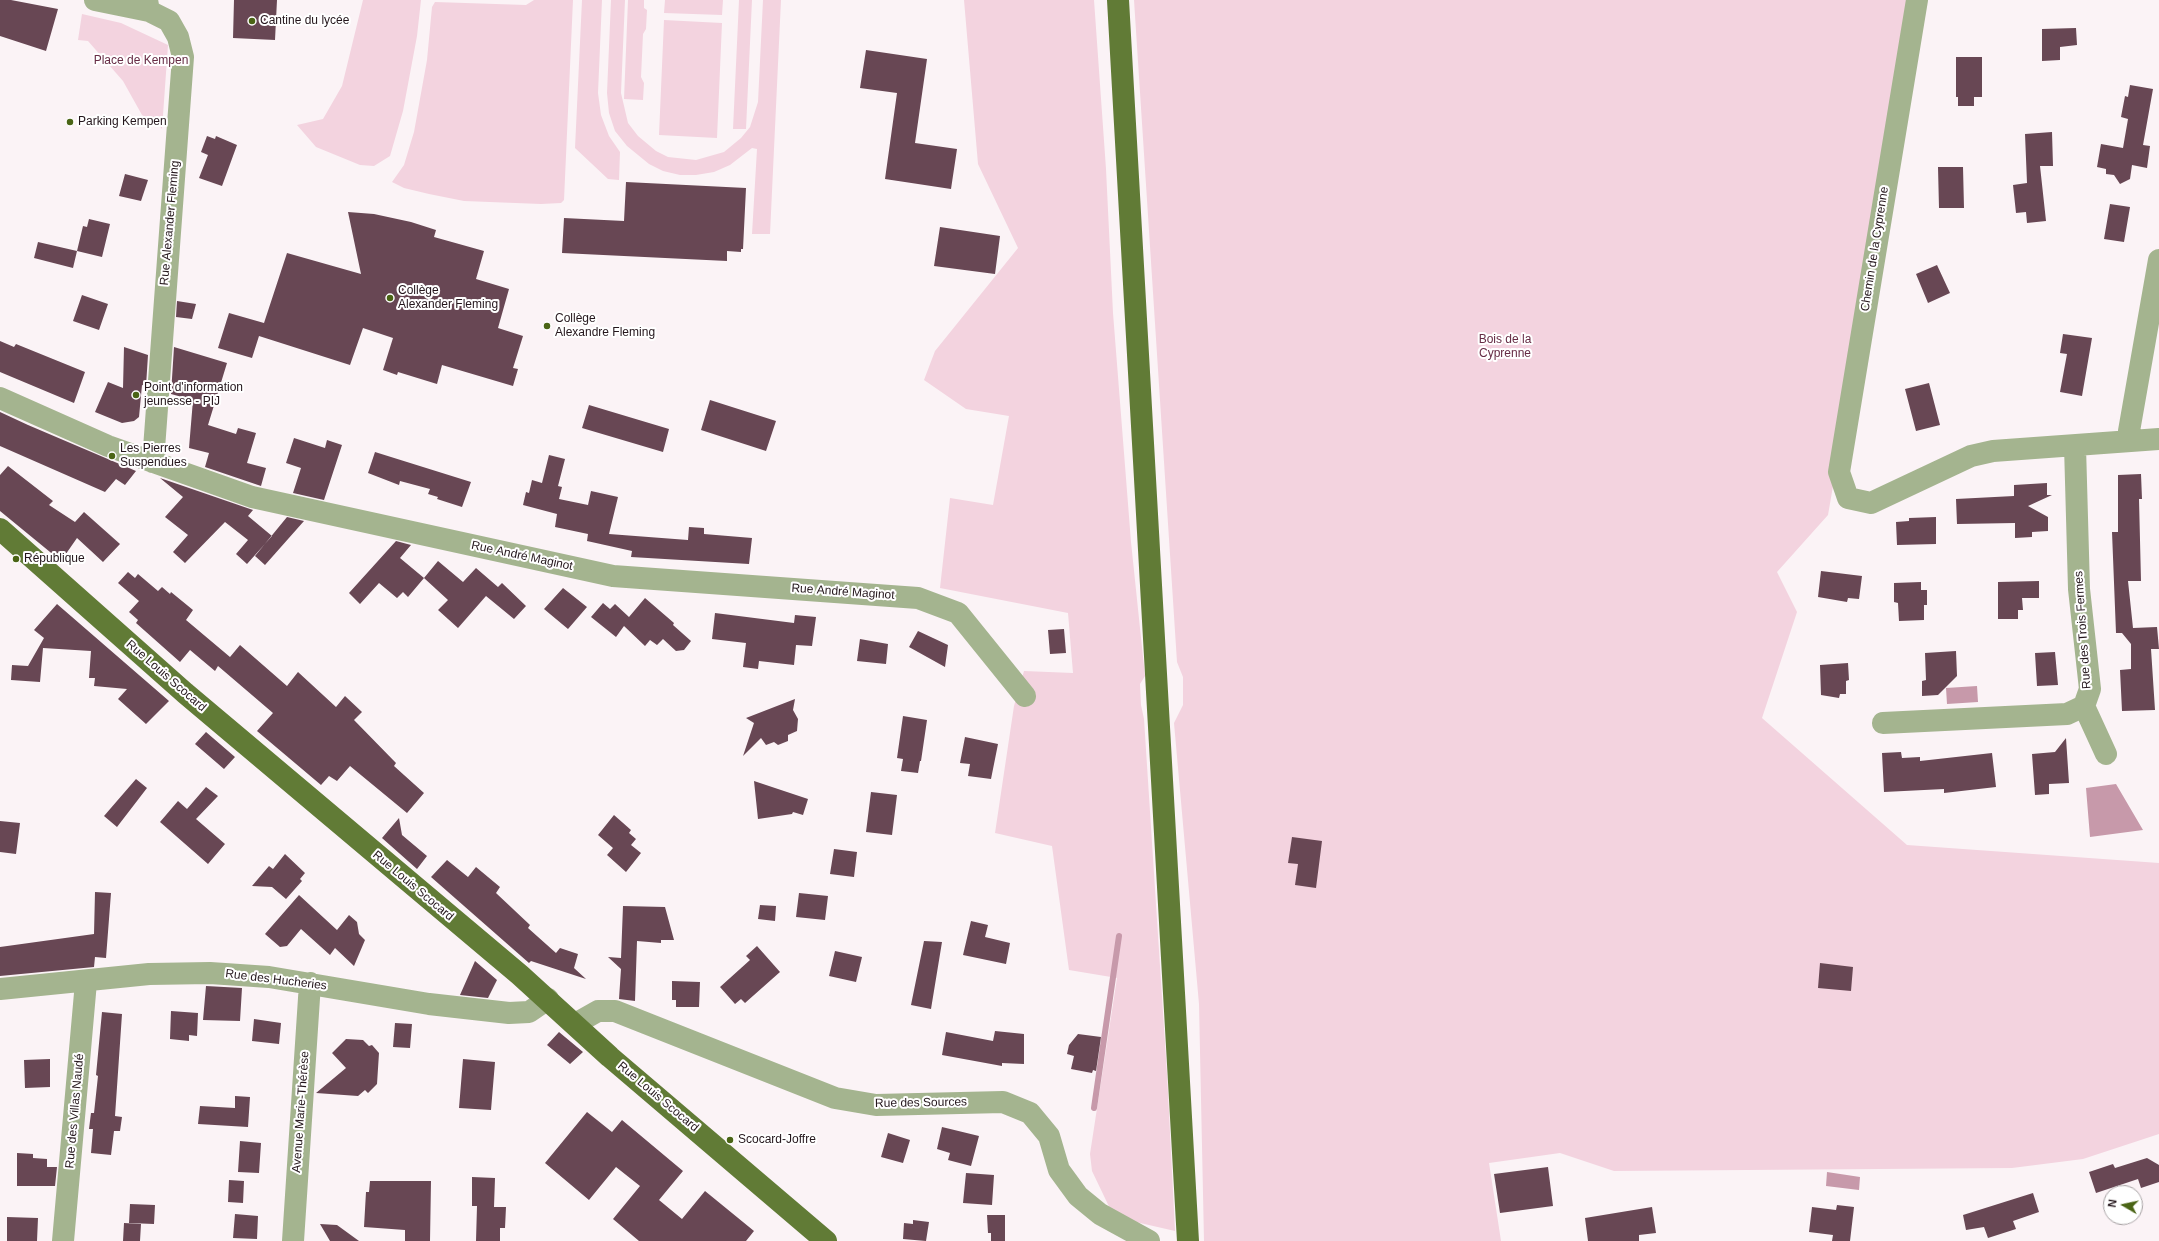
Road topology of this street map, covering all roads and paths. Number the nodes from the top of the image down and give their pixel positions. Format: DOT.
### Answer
graph roads {
  1 [pos="95,0"];
  2 [pos="1118,0"];
  3 [pos="1917,0"];
  4 [pos="148,6"];
  5 [pos="2159,260"];
  6 [pos="0,398"];
  7 [pos="2159,439"];
  8 [pos="2129,441"];
  9 [pos="2075,446"];
  10 [pos="153,462"];
  11 [pos="0,529"];
  12 [pos="1025,696"];
  13 [pos="2084,706"];
  14 [pos="1883,723"];
  15 [pos="2106,754"];
  16 [pos="86,982"];
  17 [pos="310,983"];
  18 [pos="0,989"];
  19 [pos="548,999"];
  20 [pos="575,1024"];
  21 [pos="63,1241"];
  22 [pos="293,1241"];
  23 [pos="826,1241"];
  24 [pos="1149,1241"];
  25 [pos="1188,1241"];
  1 -- 4 [label="street, Rue Alexander Fleming"];
  2 -- 25 [label="main road"];
  3 -- 9 [label="street, Chemin de la Cyprenne"];
  4 -- 10 [label="street, Rue Alexander Fleming"];
  5 -- 8 [label="street"];
  6 -- 10 [label="street, Rue André Maginot"];
  7 -- 8 [label="street"];
  8 -- 9 [label="street"];
  9 -- 13 [label="street, Rue des Trois Fermes"];
  10 -- 12 [label="street, Rue André Maginot"];
  11 -- 19 [label="main road, Rue Louis Scocard"];
  13 -- 14 [label="street, Rue des Trois Fermes"];
  13 -- 15 [label="street"];
  16 -- 17 [label="street, Rue des Hucheries"];
  16 -- 18 [label="street, Rue des Hucheries"];
  16 -- 21 [label="street, Rue des Villas Naudé"];
  17 -- 19 [label="street, Rue des Hucheries"];
  17 -- 22 [label="street, Avenue Marie-Thérèse"];
  19 -- 20 [label="main road, Rue Louis Scocard"];
  20 -- 23 [label="main road, Rue Louis Scocard"];
  20 -- 24 [label="street, Rue des Sources"];
}
